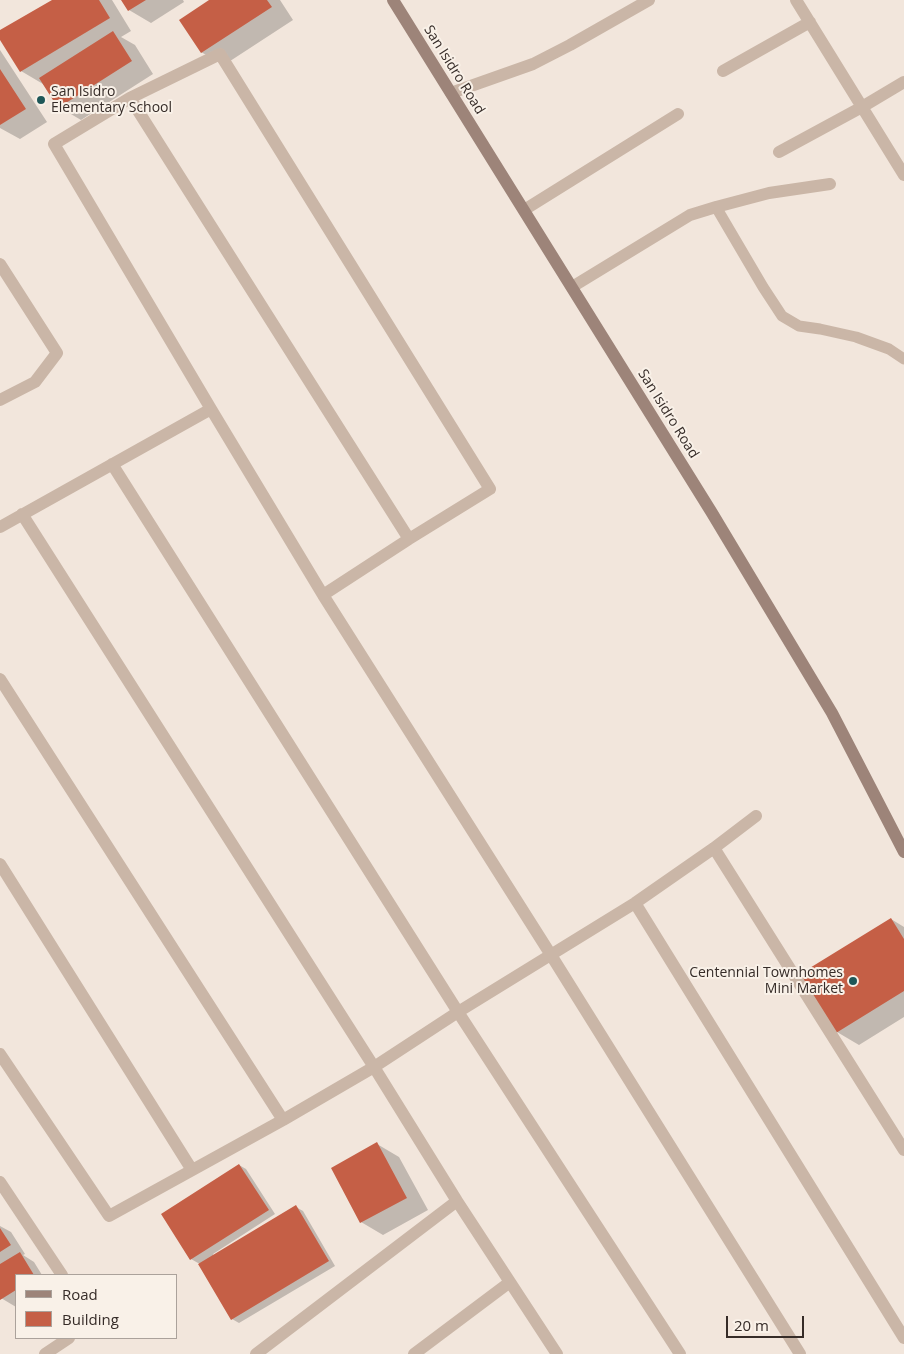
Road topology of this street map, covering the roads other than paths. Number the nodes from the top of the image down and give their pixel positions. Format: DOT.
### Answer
graph roads {
  1 [pos="393,0"];
  2 [pos="649,0"];
  3 [pos="796,0"];
  4 [pos="810,22"];
  5 [pos="723,71"];
  6 [pos="904,82"];
  7 [pos="451,93"];
  8 [pos="130,98"];
  9 [pos="862,107"];
  10 [pos="678,114"];
  11 [pos="779,152"];
  12 [pos="904,175"];
  13 [pos="830,184"];
  14 [pos="716,207"];
  15 [pos="524,210"];
  16 [pos="0,264"];
  17 [pos="572,287"];
  18 [pos="904,359"];
  19 [pos="0,400"];
  20 [pos="211,409"];
  21 [pos="112,464"];
  22 [pos="22,514"];
  23 [pos="0,526"];
  24 [pos="409,539"];
  25 [pos="323,595"];
  26 [pos="0,679"];
  27 [pos="756,816"];
  28 [pos="714,848"];
  29 [pos="904,852"];
  30 [pos="0,864"];
  31 [pos="635,903"];
  32 [pos="552,955"];
  33 [pos="458,1012"];
  34 [pos="0,1054"];
  35 [pos="374,1067"];
  36 [pos="283,1120"];
  37 [pos="904,1150"];
  38 [pos="192,1170"];
  39 [pos="0,1182"];
  40 [pos="457,1201"];
  41 [pos="61,1274"];
  42 [pos="510,1282"];
  43 [pos="904,1338"];
  44 [pos="67,1339"];
  45 [pos="45,1354"];
  46 [pos="256,1354"];
  47 [pos="414,1354"];
  48 [pos="557,1354"];
  49 [pos="680,1354"];
  50 [pos="800,1354"];
  1 -- 7 [label="street, San Isidro Road"];
  2 -- 7 [label="street"];
  3 -- 4 [label="street"];
  4 -- 5 [label="street"];
  4 -- 9 [label="street"];
  6 -- 9 [label="street"];
  7 -- 15 [label="street, San Isidro Road"];
  8 -- 20 [label="street"];
  8 -- 24 [label="street"];
  8 -- 24 [label="street"];
  9 -- 11 [label="street"];
  9 -- 12 [label="street"];
  10 -- 15 [label="street"];
  13 -- 14 [label="street"];
  14 -- 17 [label="street"];
  14 -- 18 [label="lane"];
  15 -- 17 [label="street, San Isidro Road"];
  16 -- 19 [label="street"];
  17 -- 29 [label="street, San Isidro Road"];
  20 -- 21 [label="street"];
  20 -- 25 [label="street"];
  21 -- 22 [label="street"];
  21 -- 33 [label="street"];
  22 -- 23 [label="street"];
  22 -- 35 [label="street"];
  24 -- 25 [label="street"];
  25 -- 32 [label="street"];
  26 -- 36 [label="street"];
  27 -- 28 [label="street"];
  28 -- 31 [label="street"];
  28 -- 37 [label="street"];
  30 -- 38 [label="street"];
  31 -- 32 [label="street"];
  31 -- 43 [label="street"];
  32 -- 33 [label="street"];
  32 -- 50 [label="street"];
  33 -- 35 [label="street"];
  33 -- 49 [label="street"];
  34 -- 38 [label="street"];
  35 -- 36 [label="street"];
  35 -- 40 [label="street"];
  36 -- 38 [label="street"];
  39 -- 41 [label="street"];
  40 -- 42 [label="street"];
  40 -- 46 [label="street"];
  42 -- 47 [label="street"];
  42 -- 48 [label="street"];
  44 -- 45 [label="street"];
}
